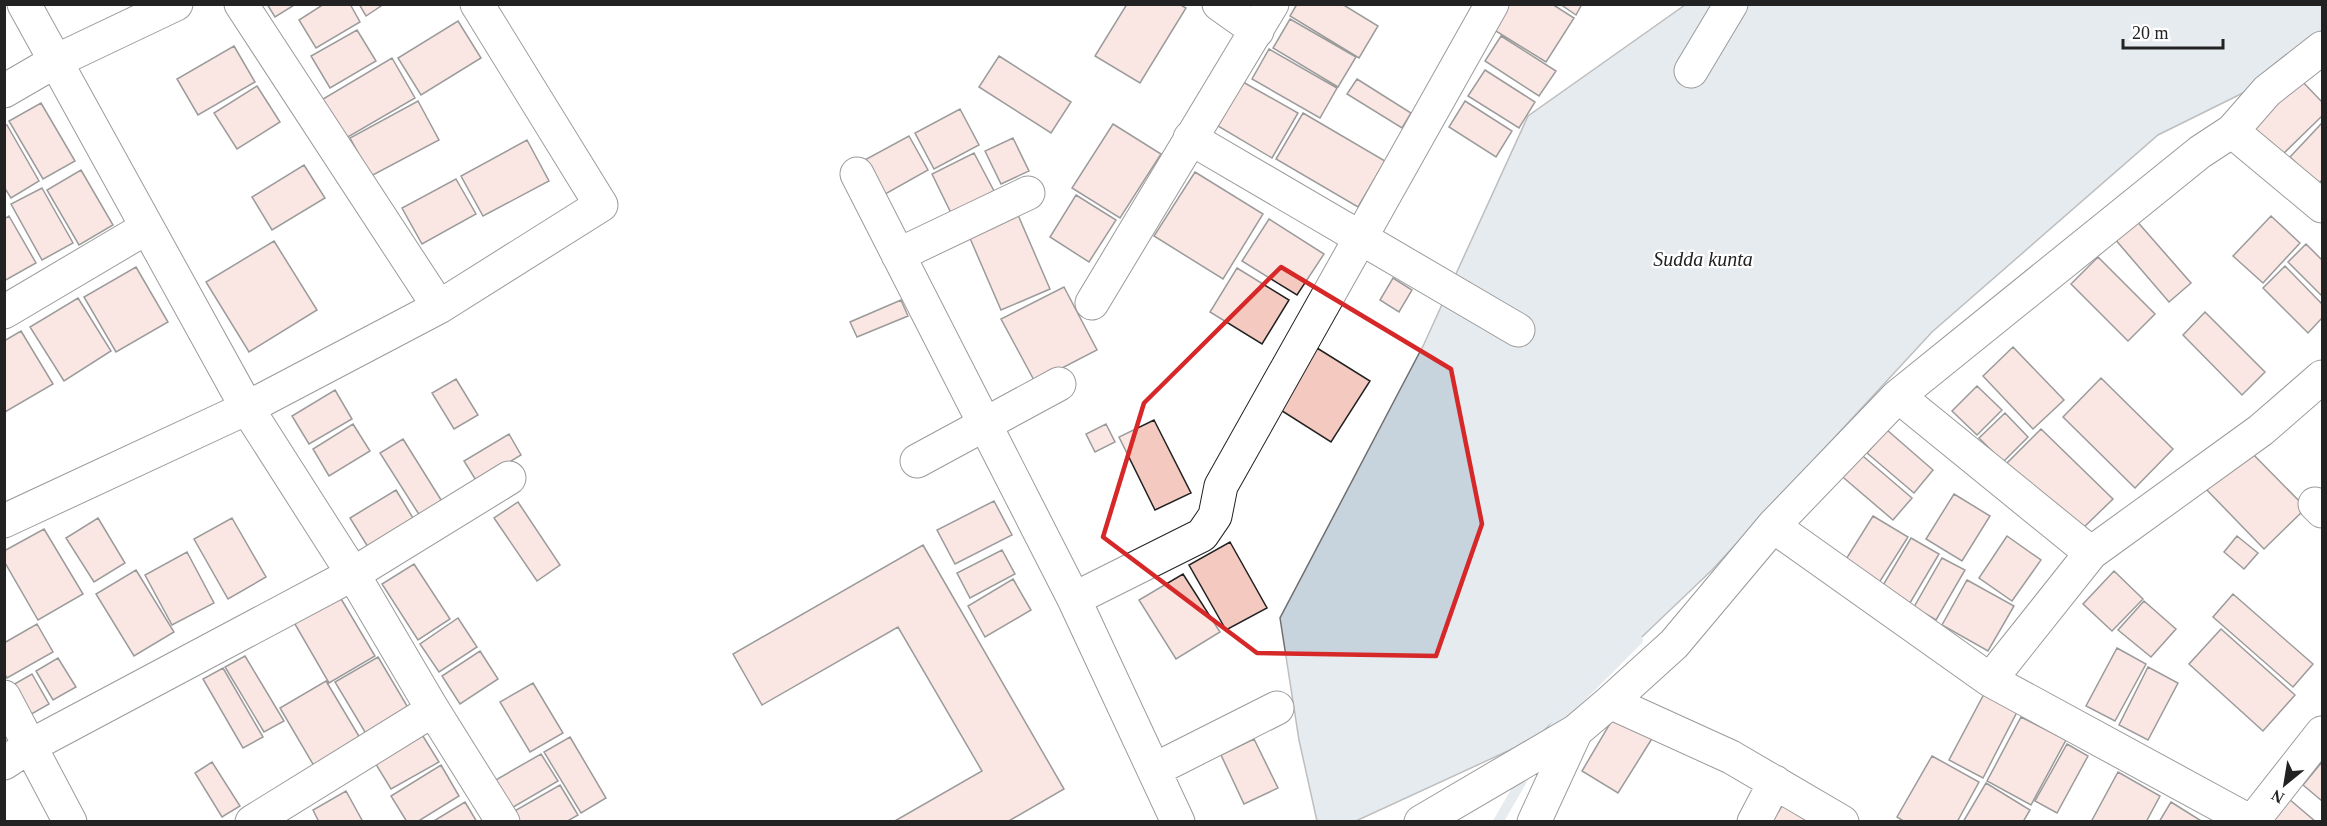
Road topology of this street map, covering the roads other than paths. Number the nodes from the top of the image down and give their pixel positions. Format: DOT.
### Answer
graph roads {
  1 [pos="24,4"];
  2 [pos="176,4"];
  3 [pos="242,4"];
  4 [pos="477,4"];
  5 [pos="1219,4"];
  6 [pos="1492,4"];
  7 [pos="1731,4"];
  8 [pos="1264,18"];
  9 [pos="2322,48"];
  10 [pos="54,62"];
  11 [pos="1691,71"];
  12 [pos="4,91"];
  13 [pos="2232,131"];
  14 [pos="1190,138"];
  15 [pos="857,174"];
  16 [pos="1028,193"];
  17 [pos="2322,206"];
  18 [pos="146,228"];
  19 [pos="1360,237"];
  20 [pos="898,255"];
  21 [pos="1092,303"];
  22 [pos="439,307"];
  23 [pos="4,312"];
  24 [pos="1518,330"];
  25 [pos="2322,377"];
  26 [pos="1059,384"];
  27 [pos="1898,396"];
  28 [pos="247,408"];
  29 [pos="985,426"];
  30 [pos="917,461"];
  31 [pos="509,478"];
  32 [pos="4,521"];
  33 [pos="1773,526"];
  34 [pos="2091,553"];
  35 [pos="353,574"];
  36 [pos="1074,599"];
  37 [pos="1990,680"];
  38 [pos="1619,694"];
  39 [pos="4,697"];
  40 [pos="1277,708"];
  41 [pos="433,710"];
  42 [pos="1576,731"];
  43 [pos="2322,733"];
  44 [pos="17,755"];
  45 [pos="1154,770"];
  46 [pos="1775,782"];
  47 [pos="70,822"];
  48 [pos="252,822"];
  49 [pos="503,822"];
  50 [pos="1178,822"];
  51 [pos="1421,822"];
  52 [pos="1534,822"];
  53 [pos="1754,822"];
  54 [pos="1842,822"];
  55 [pos="2251,822"];
  1 -- 10 [label="street"];
  2 -- 10 [label="street"];
  3 -- 22 [label="street"];
  4 -- 22 [label="street"];
  5 -- 8 [label="street"];
  6 -- 19 [label="street"];
  7 -- 11 [label="street"];
  8 -- 14 [label="street"];
  9 -- 13 [label="street"];
  10 -- 12 [label="street"];
  10 -- 18 [label="street"];
  13 -- 17 [label="street"];
  13 -- 27 [label="street"];
  14 -- 19 [label="street"];
  14 -- 21 [label="street"];
  15 -- 20 [label="street"];
  16 -- 20 [label="street"];
  18 -- 23 [label="street"];
  18 -- 28 [label="street"];
  19 -- 24 [label="street"];
  19 -- 36 [label="street"];
  20 -- 29 [label="street"];
  22 -- 28 [label="street"];
  25 -- 34 [label="street"];
  26 -- 29 [label="street"];
  27 -- 33 [label="street"];
  27 -- 34 [label="street"];
  28 -- 32 [label="street"];
  28 -- 35 [label="street"];
  29 -- 30 [label="street"];
  29 -- 36 [label="street"];
  31 -- 35 [label="street"];
  33 -- 37 [label="street"];
  33 -- 38 [label="street"];
  34 -- 37 [label="street"];
  35 -- 41 [label="street"];
  35 -- 44 [label="street"];
  36 -- 45 [label="street"];
  37 -- 55 [label="street"];
  38 -- 42 [label="street"];
  38 -- 46 [label="street"];
  39 -- 44 [label="street"];
  40 -- 45 [label="street"];
  41 -- 48 [label="street"];
  41 -- 49 [label="street"];
  42 -- 51 [label="street"];
  42 -- 52 [label="street"];
  43 -- 55 [label="street"];
  44 -- 47 [label="street"];
  45 -- 50 [label="street"];
  46 -- 53 [label="street"];
  46 -- 54 [label="street"];
}
